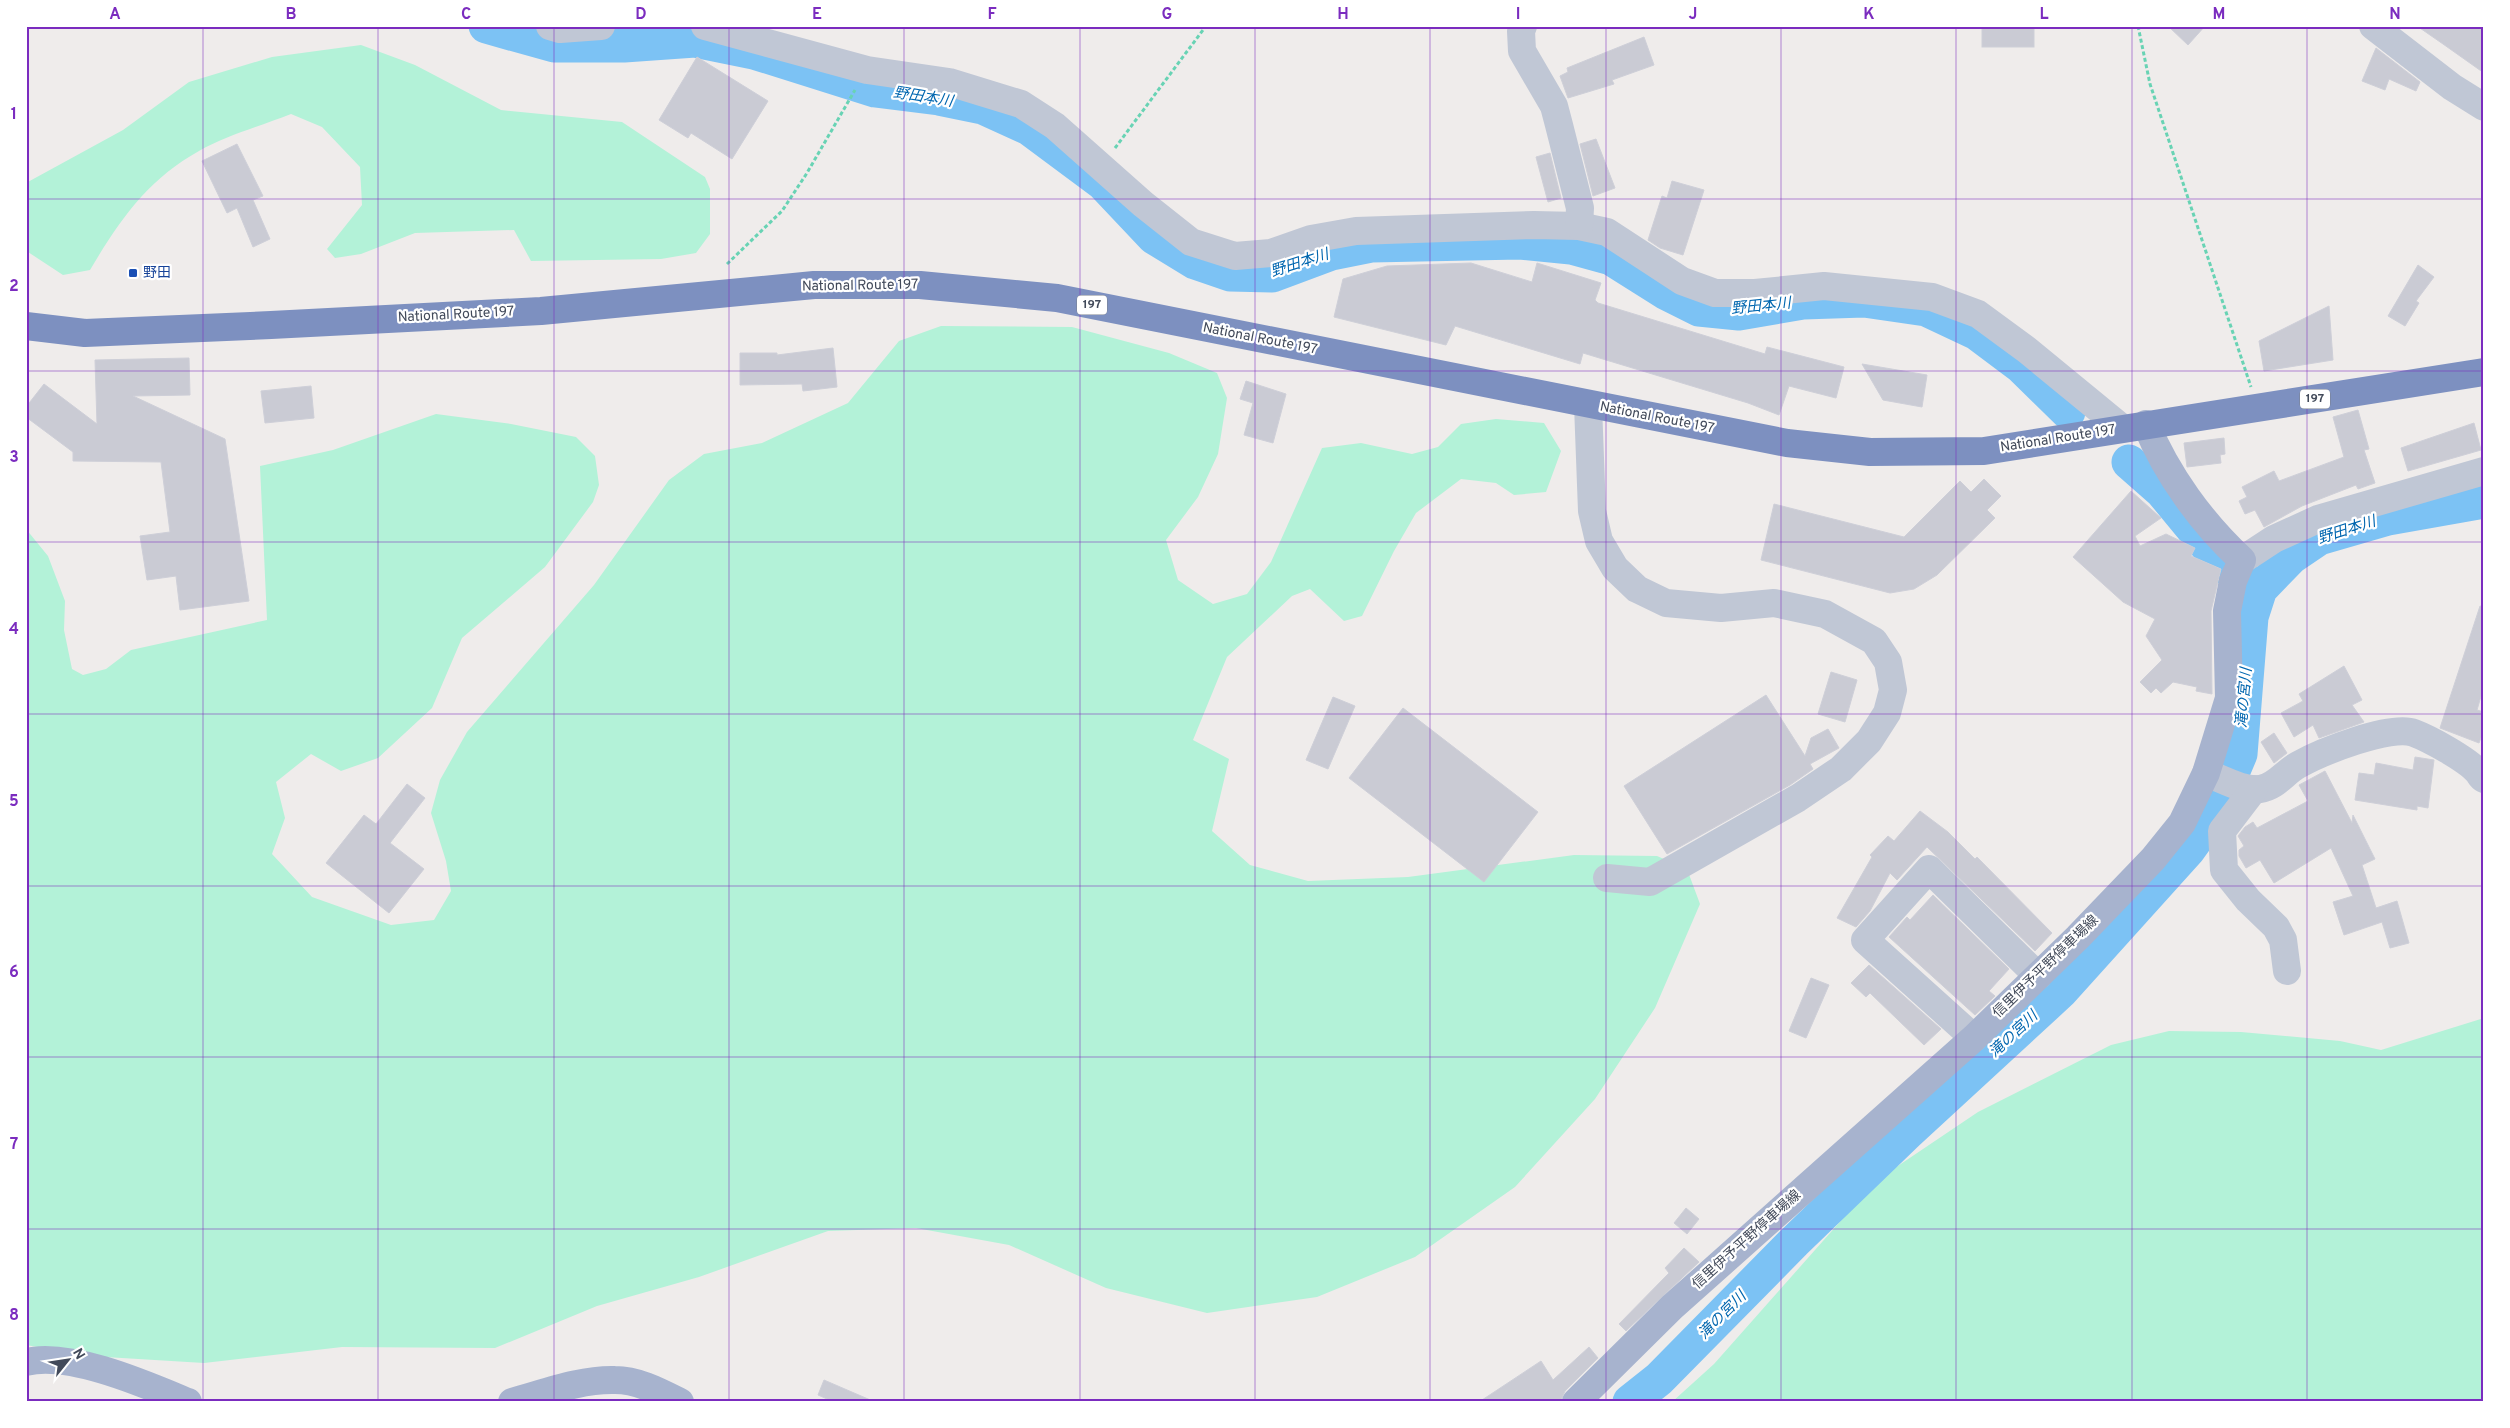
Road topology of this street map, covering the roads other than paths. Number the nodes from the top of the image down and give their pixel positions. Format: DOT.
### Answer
graph roads {
  1 [pos="550,26"];
  2 [pos="601,26"];
  3 [pos="705,26"];
  4 [pos="1523,26"];
  5 [pos="1528,26"];
  6 [pos="1538,26"];
  7 [pos="2372,26"];
  8 [pos="2484,108"];
  9 [pos="1579,226"];
  10 [pos="26,326"];
  11 [pos="2484,372"];
  12 [pos="1588,405"];
  13 [pos="2134,426"];
  14 [pos="2484,471"];
  15 [pos="2242,560"];
  16 [pos="2482,768"];
  17 [pos="2209,774"];
  18 [pos="2250,788"];
  19 [pos="1607,878"];
  20 [pos="2287,971"];
  21 [pos="2038,976"];
  22 [pos="1974,1038"];
  23 [pos="26,1362"];
  24 [pos="188,1402"];
  25 [pos="512,1402"];
  26 [pos="680,1402"];
  27 [pos="1576,1402"];
  1 -- 2 [label="street"];
  3 -- 9 [label="street"];
  4 -- 9 [label="street"];
  5 -- 6 [label="street"];
  7 -- 8 [label="street"];
  9 -- 13 [label="street"];
  10 -- 12 [label="highway, National Route 197 / 197"];
  11 -- 13 [label="highway, National Route 197 / 197"];
  12 -- 13 [label="highway, National Route 197 / 197"];
  12 -- 19 [label="street"];
  13 -- 15 [label="main road"];
  14 -- 15 [label="street"];
  15 -- 17 [label="main road, 信里伊予平野停車場線"];
  16 -- 18 [label="street"];
  17 -- 18 [label="street"];
  17 -- 21 [label="main road, 信里伊予平野停車場線"];
  18 -- 20 [label="street"];
  21 -- 22 [label="main road, 信里伊予平野停車場線"];
  21 -- 22 [label="street"];
  22 -- 27 [label="main road, 信里伊予平野停車場線"];
  23 -- 24 [label="main road"];
  25 -- 26 [label="main road"];
}
